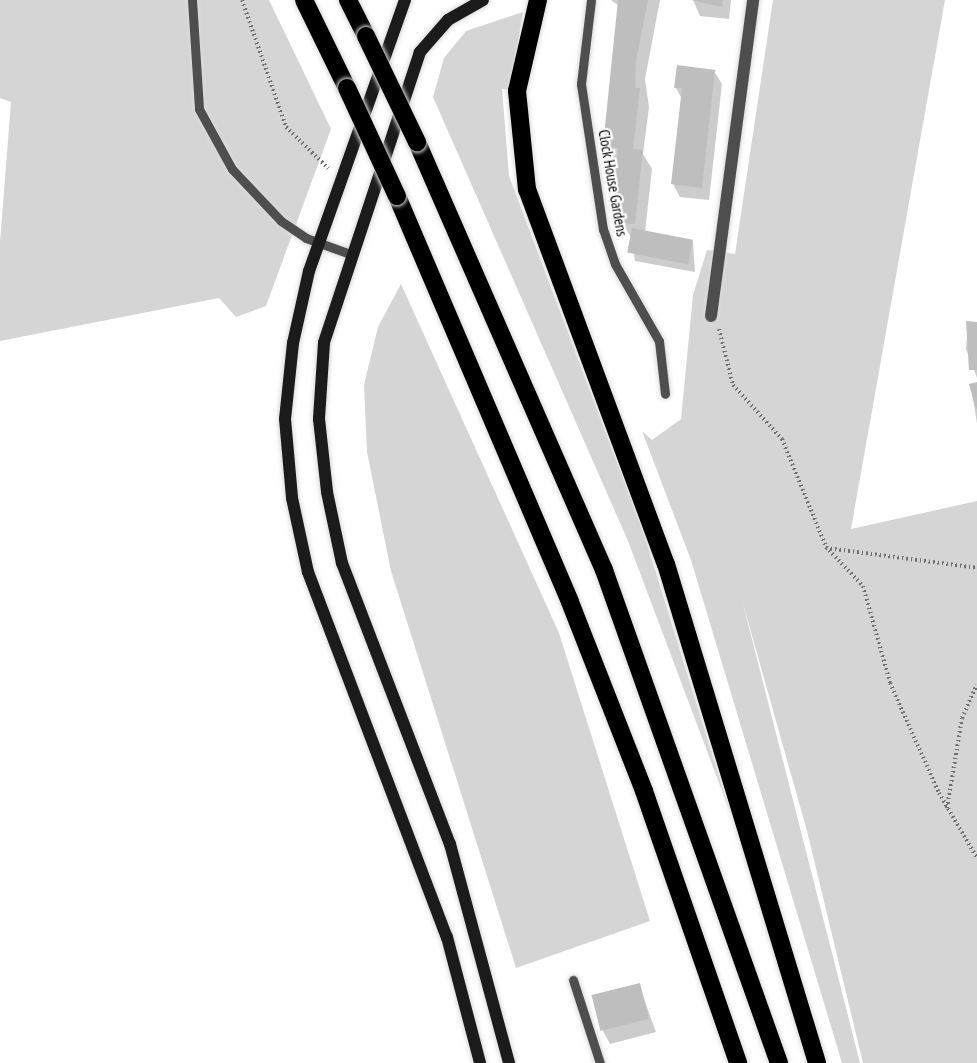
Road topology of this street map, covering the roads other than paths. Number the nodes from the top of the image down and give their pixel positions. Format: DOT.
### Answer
graph roads {
  1 [pos="192,0"];
  2 [pos="304,0"];
  3 [pos="348,0"];
  4 [pos="405,0"];
  5 [pos="483,0"];
  6 [pos="538,0"];
  7 [pos="591,0"];
  8 [pos="753,0"];
  9 [pos="318,243"];
  10 [pos="350,254"];
  11 [pos="711,316"];
  12 [pos="665,394"];
  13 [pos="573,980"];
  14 [pos="480,1063"];
  15 [pos="509,1063"];
  16 [pos="600,1063"];
  17 [pos="738,1063"];
  18 [pos="779,1063"];
  19 [pos="817,1063"];
  1 -- 9 [label="lane"];
  2 -- 17 [label="highway, bridge"];
  3 -- 18 [label="highway, bridge"];
  4 -- 9 [label="main road"];
  5 -- 10 [label="main road"];
  6 -- 19 [label="highway"];
  7 -- 12 [label="lane, Clock House Gardens"];
  8 -- 11 [label="street"];
  9 -- 10 [label="lane"];
  9 -- 14 [label="main road"];
  10 -- 15 [label="main road"];
  13 -- 16 [label="lane"];
}
